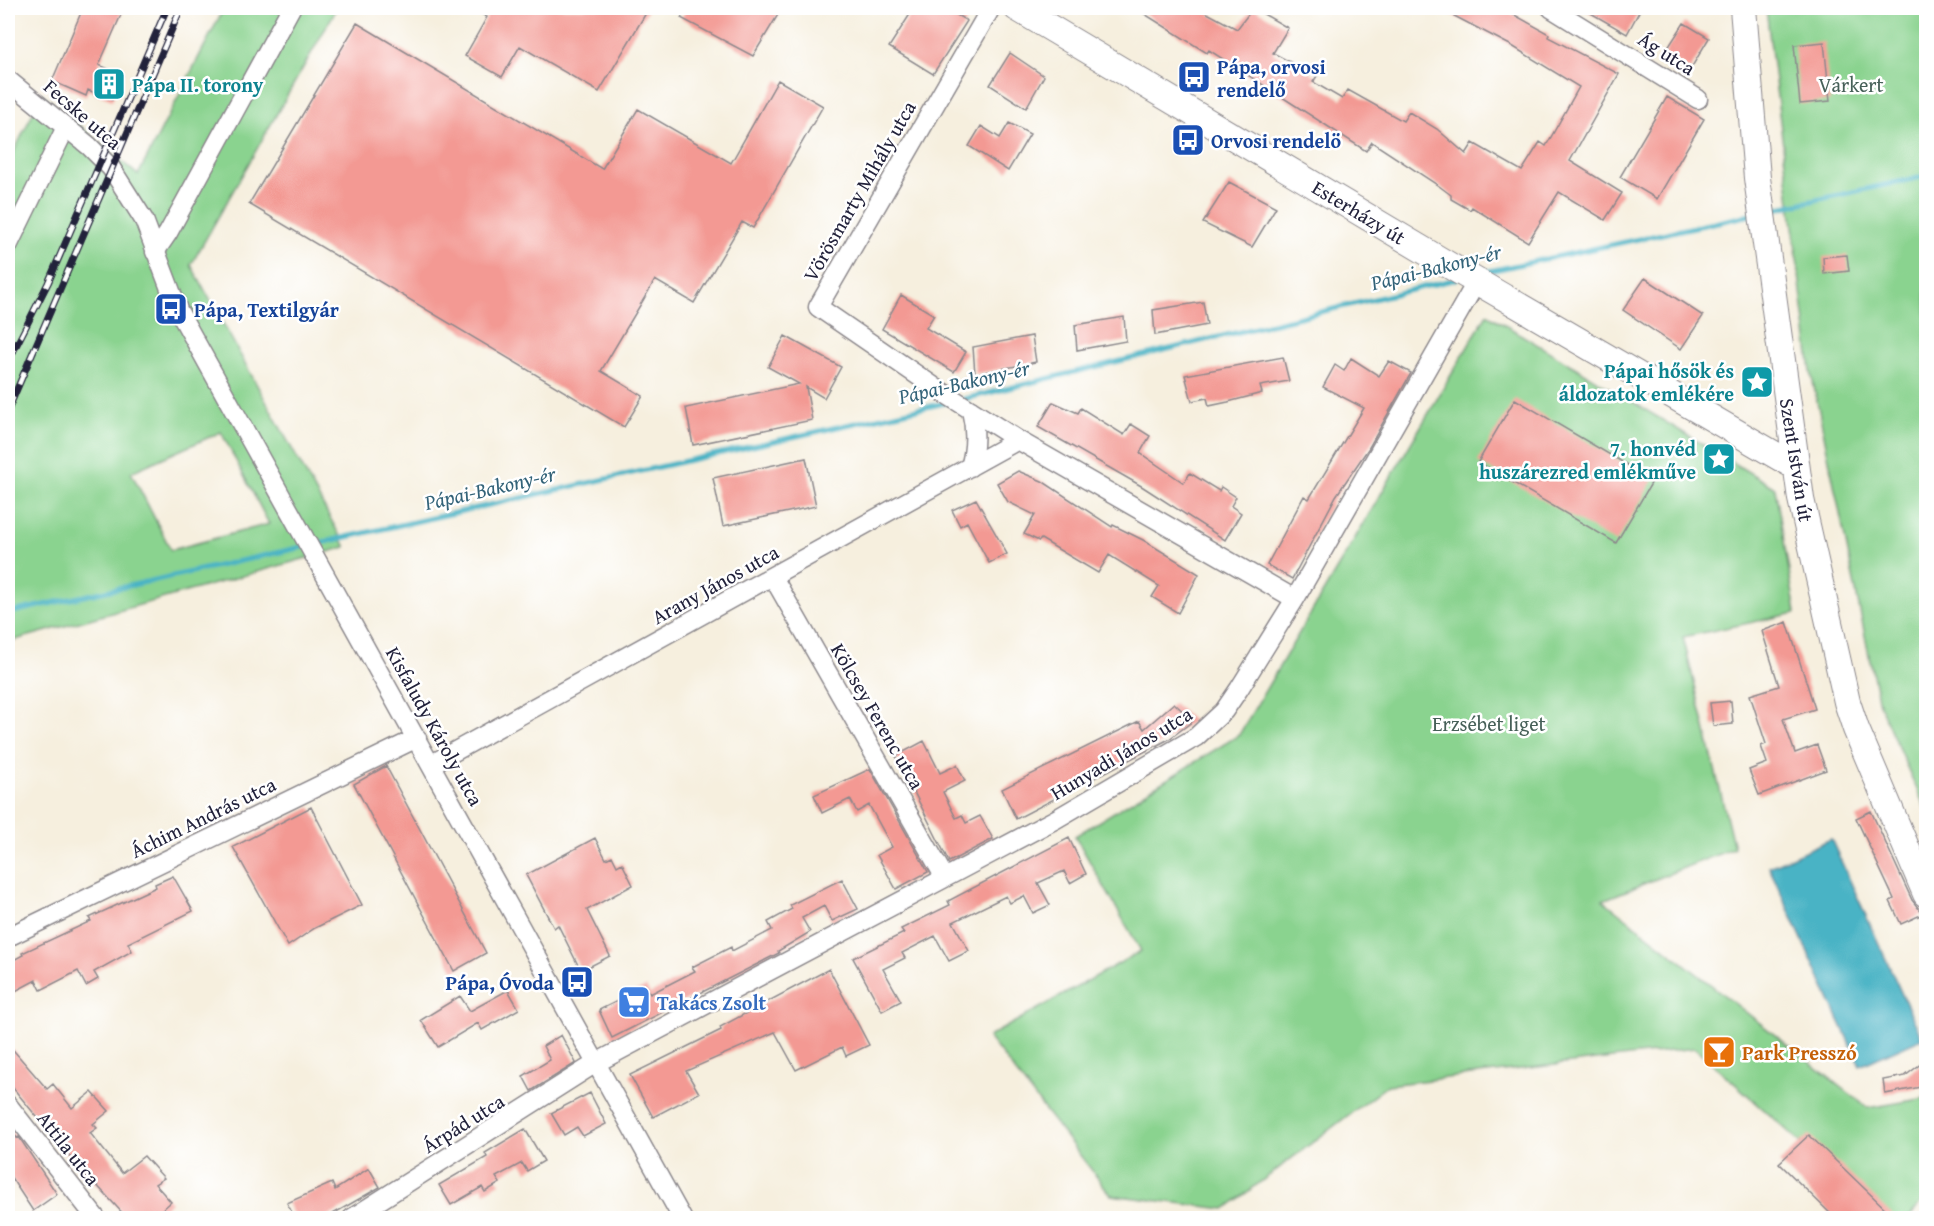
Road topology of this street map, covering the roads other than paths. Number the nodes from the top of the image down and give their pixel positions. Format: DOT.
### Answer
graph roads {
  1 [pos="291,8"];
  2 [pos="991,8"];
  3 [pos="1017,8"];
  4 [pos="1551,8"];
  5 [pos="1743,8"];
  6 [pos="8,80"];
  7 [pos="1698,99"];
  8 [pos="66,127"];
  9 [pos="8,246"];
  10 [pos="155,252"];
  11 [pos="1477,281"];
  12 [pos="971,410"];
  13 [pos="1018,440"];
  14 [pos="970,467"];
  15 [pos="1796,467"];
  16 [pos="773,577"];
  17 [pos="1295,599"];
  18 [pos="417,738"];
  19 [pos="432,764"];
  20 [pos="945,878"];
  21 [pos="1926,894"];
  22 [pos="8,937"];
  23 [pos="596,1064"];
  24 [pos="8,1105"];
  25 [pos="96,1218"];
  26 [pos="352,1218"];
  27 [pos="682,1218"];
  1 -- 10 [label="street"];
  2 -- 12 [label="street, Vörösmarty Mihály utca"];
  3 -- 11 [label="street, Esterházy út"];
  4 -- 7 [label="street, Ág utca"];
  5 -- 15 [label="street, Szent István út"];
  6 -- 8 [label="street, Fecske utca"];
  8 -- 9 [label="street"];
  8 -- 10 [label="street, Fecske utca"];
  10 -- 18 [label="street, Kisfaludy Károly utca"];
  11 -- 15 [label="street, Esterházy út"];
  11 -- 17 [label="street, Hunyadi János utca"];
  12 -- 13 [label="street"];
  12 -- 14 [label="street"];
  13 -- 14 [label="street, Arany János utca"];
  13 -- 17 [label="street"];
  14 -- 16 [label="street, Arany János utca"];
  15 -- 21 [label="street, Szent István út"];
  16 -- 19 [label="street, Arany János utca"];
  16 -- 20 [label="street, Kölcsey Ferenc utca"];
  17 -- 20 [label="street, Hunyadi János utca"];
  18 -- 19 [label="street, Kisfaludy Károly utca"];
  18 -- 22 [label="street, Áchim András utca"];
  19 -- 23 [label="street, Kisfaludy Károly utca"];
  20 -- 23 [label="street, Hunyadi János utca"];
  23 -- 26 [label="street, Árpád utca"];
  23 -- 27 [label="street, Kisfaludy Károly utca"];
  24 -- 25 [label="street, Attila utca"];
}
